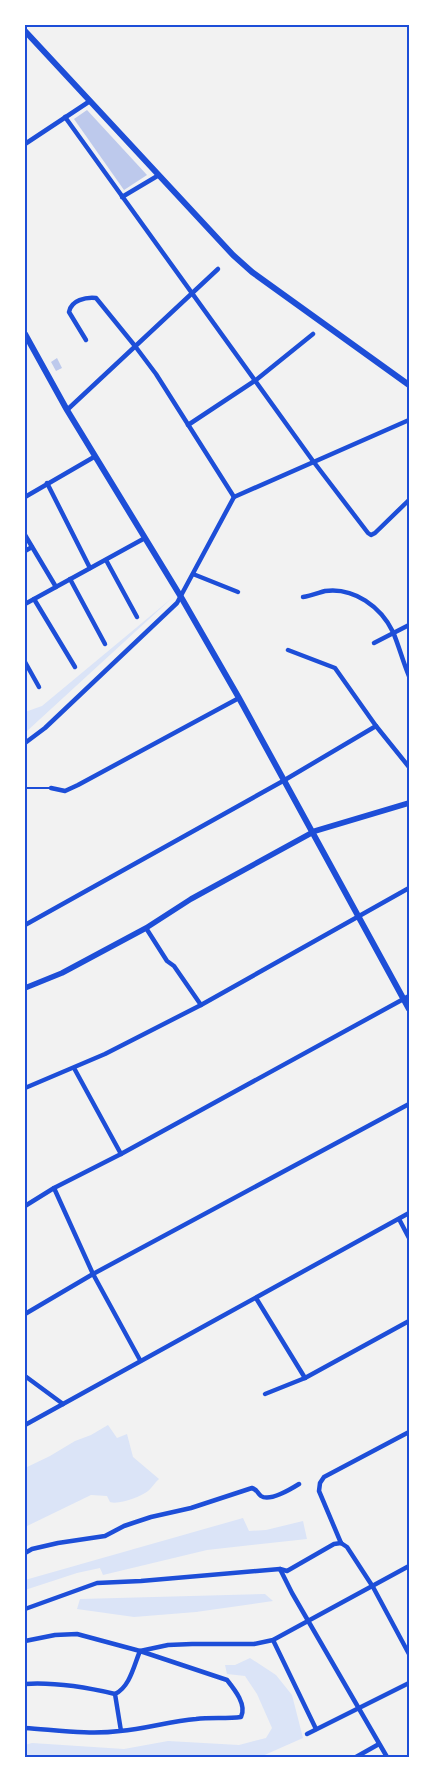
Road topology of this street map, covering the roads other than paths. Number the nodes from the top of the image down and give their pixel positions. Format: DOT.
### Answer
graph roads {
  1 [pos="25,31"];
  2 [pos="90,101"];
  3 [pos="65,117"];
  4 [pos="25,144"];
  5 [pos="159,175"];
  6 [pos="122,197"];
  7 [pos="218,269"];
  8 [pos="192,293"];
  9 [pos="25,334"];
  10 [pos="313,334"];
  11 [pos="86,340"];
  12 [pos="135,346"];
  13 [pos="256,380"];
  14 [pos="409,385"];
  15 [pos="67,410"];
  16 [pos="409,420"];
  17 [pos="188,425"];
  18 [pos="94,457"];
  19 [pos="313,461"];
  20 [pos="47,483"];
  21 [pos="25,497"];
  22 [pos="234,497"];
  23 [pos="409,500"];
  24 [pos="25,535"];
  25 [pos="145,538"];
  26 [pos="32,547"];
  27 [pos="25,551"];
  28 [pos="106,560"];
  29 [pos="90,568"];
  30 [pos="193,574"];
  31 [pos="70,579"];
  32 [pos="56,587"];
  33 [pos="238,592"];
  34 [pos="181,597"];
  35 [pos="303,598"];
  36 [pos="34,599"];
  37 [pos="25,604"];
  38 [pos="137,617"];
  39 [pos="409,625"];
  40 [pos="393,633"];
  41 [pos="374,643"];
  42 [pos="105,644"];
  43 [pos="288,650"];
  44 [pos="25,662"];
  45 [pos="75,667"];
  46 [pos="409,676"];
  47 [pos="40,687"];
  48 [pos="238,698"];
  49 [pos="376,726"];
  50 [pos="25,743"];
  51 [pos="409,767"];
  52 [pos="283,781"];
  53 [pos="25,788"];
  54 [pos="51,788"];
  55 [pos="409,803"];
  56 [pos="311,833"];
  57 [pos="409,888"];
  58 [pos="357,916"];
  59 [pos="25,925"];
  60 [pos="146,928"];
  61 [pos="25,988"];
  62 [pos="406,997"];
  63 [pos="201,1005"];
  64 [pos="409,1009"];
  65 [pos="74,1068"];
  66 [pos="25,1088"];
  67 [pos="409,1104"];
  68 [pos="121,1154"];
  69 [pos="54,1188"];
  70 [pos="25,1206"];
  71 [pos="409,1213"];
  72 [pos="399,1219"];
  73 [pos="409,1238"];
  74 [pos="93,1274"];
  75 [pos="256,1298"];
  76 [pos="25,1314"];
  77 [pos="409,1321"];
  78 [pos="140,1360"];
  79 [pos="25,1376"];
  80 [pos="305,1378"];
  81 [pos="265,1394"];
  82 [pos="64,1404"];
  83 [pos="25,1425"];
  84 [pos="409,1432"];
  85 [pos="299,1484"];
  86 [pos="341,1543"];
  87 [pos="25,1553"];
  88 [pos="409,1566"];
  89 [pos="280,1569"];
  90 [pos="373,1587"];
  91 [pos="25,1609"];
  92 [pos="309,1622"];
  93 [pos="273,1640"];
  94 [pos="25,1641"];
  95 [pos="140,1651"];
  96 [pos="409,1654"];
  97 [pos="409,1683"];
  98 [pos="25,1684"];
  99 [pos="115,1694"];
  100 [pos="360,1709"];
  101 [pos="25,1728"];
  102 [pos="316,1729"];
  103 [pos="121,1732"];
  104 [pos="307,1734"];
  105 [pos="380,1744"];
  106 [pos="356,1757"];
  107 [pos="387,1757"];
  1 -- 2 [label="main road"];
  2 -- 3 [label="street"];
  2 -- 5 [label="main road"];
  3 -- 4 [label="street"];
  3 -- 6 [label="street"];
  5 -- 6 [label="street"];
  5 -- 14 [label="main road"];
  6 -- 8 [label="street"];
  7 -- 8 [label="street"];
  8 -- 12 [label="street"];
  8 -- 13 [label="street"];
  9 -- 15 [label="main road"];
  10 -- 13 [label="street"];
  11 -- 12 [label="street"];
  12 -- 15 [label="street"];
  12 -- 17 [label="street"];
  13 -- 17 [label="street"];
  13 -- 19 [label="street"];
  15 -- 18 [label="main road"];
  16 -- 19 [label="street"];
  17 -- 22 [label="street"];
  18 -- 20 [label="street"];
  18 -- 25 [label="main road"];
  19 -- 22 [label="street"];
  19 -- 23 [label="street"];
  20 -- 21 [label="street"];
  20 -- 29 [label="street"];
  22 -- 30 [label="street"];
  24 -- 26 [label="street"];
  25 -- 28 [label="street"];
  25 -- 34 [label="main road"];
  26 -- 27 [label="street"];
  26 -- 32 [label="street"];
  28 -- 29 [label="street"];
  28 -- 38 [label="street"];
  29 -- 31 [label="street"];
  30 -- 33 [label="street"];
  30 -- 34 [label="street"];
  31 -- 32 [label="street"];
  31 -- 42 [label="street"];
  32 -- 36 [label="street"];
  34 -- 48 [label="main road"];
  34 -- 50 [label="street"];
  35 -- 40 [label="street"];
  36 -- 37 [label="street"];
  36 -- 45 [label="street"];
  39 -- 40 [label="street"];
  40 -- 41 [label="street"];
  40 -- 46 [label="street"];
  43 -- 49 [label="street"];
  44 -- 47 [label="street"];
  48 -- 52 [label="main road"];
  48 -- 54 [label="street"];
  49 -- 51 [label="street"];
  49 -- 52 [label="street"];
  52 -- 56 [label="main road"];
  52 -- 59 [label="street"];
  53 -- 54 [label="lane"];
  55 -- 56 [label="street"];
  56 -- 58 [label="main road"];
  56 -- 60 [label="street"];
  57 -- 58 [label="street"];
  58 -- 62 [label="main road"];
  58 -- 63 [label="street"];
  60 -- 61 [label="street"];
  60 -- 63 [label="street"];
  62 -- 64 [label="main road"];
  62 -- 68 [label="street"];
  63 -- 65 [label="street"];
  65 -- 66 [label="street"];
  65 -- 68 [label="street"];
  67 -- 74 [label="street"];
  68 -- 69 [label="street"];
  69 -- 70 [label="street"];
  69 -- 74 [label="street"];
  71 -- 72 [label="street"];
  72 -- 73 [label="street"];
  72 -- 75 [label="street"];
  74 -- 76 [label="street"];
  74 -- 78 [label="street"];
  75 -- 78 [label="street"];
  75 -- 80 [label="street"];
  77 -- 80 [label="street"];
  78 -- 82 [label="street"];
  79 -- 82 [label="street"];
  80 -- 81 [label="street"];
  82 -- 83 [label="street"];
  84 -- 86 [label="street"];
  85 -- 87 [label="street"];
  86 -- 89 [label="street"];
  86 -- 90 [label="street"];
  88 -- 90 [label="street"];
  89 -- 91 [label="street"];
  89 -- 92 [label="street"];
  90 -- 92 [label="street"];
  90 -- 96 [label="street"];
  92 -- 93 [label="street"];
  92 -- 100 [label="street"];
  93 -- 95 [label="street"];
  93 -- 102 [label="street"];
  94 -- 95 [label="street"];
  95 -- 99 [label="street"];
  95 -- 103 [label="street"];
  97 -- 100 [label="street"];
  98 -- 99 [label="street"];
  99 -- 103 [label="street"];
  100 -- 102 [label="street"];
  100 -- 105 [label="street"];
  101 -- 103 [label="street"];
  102 -- 104 [label="street"];
  105 -- 106 [label="street"];
  105 -- 107 [label="street"];
}
